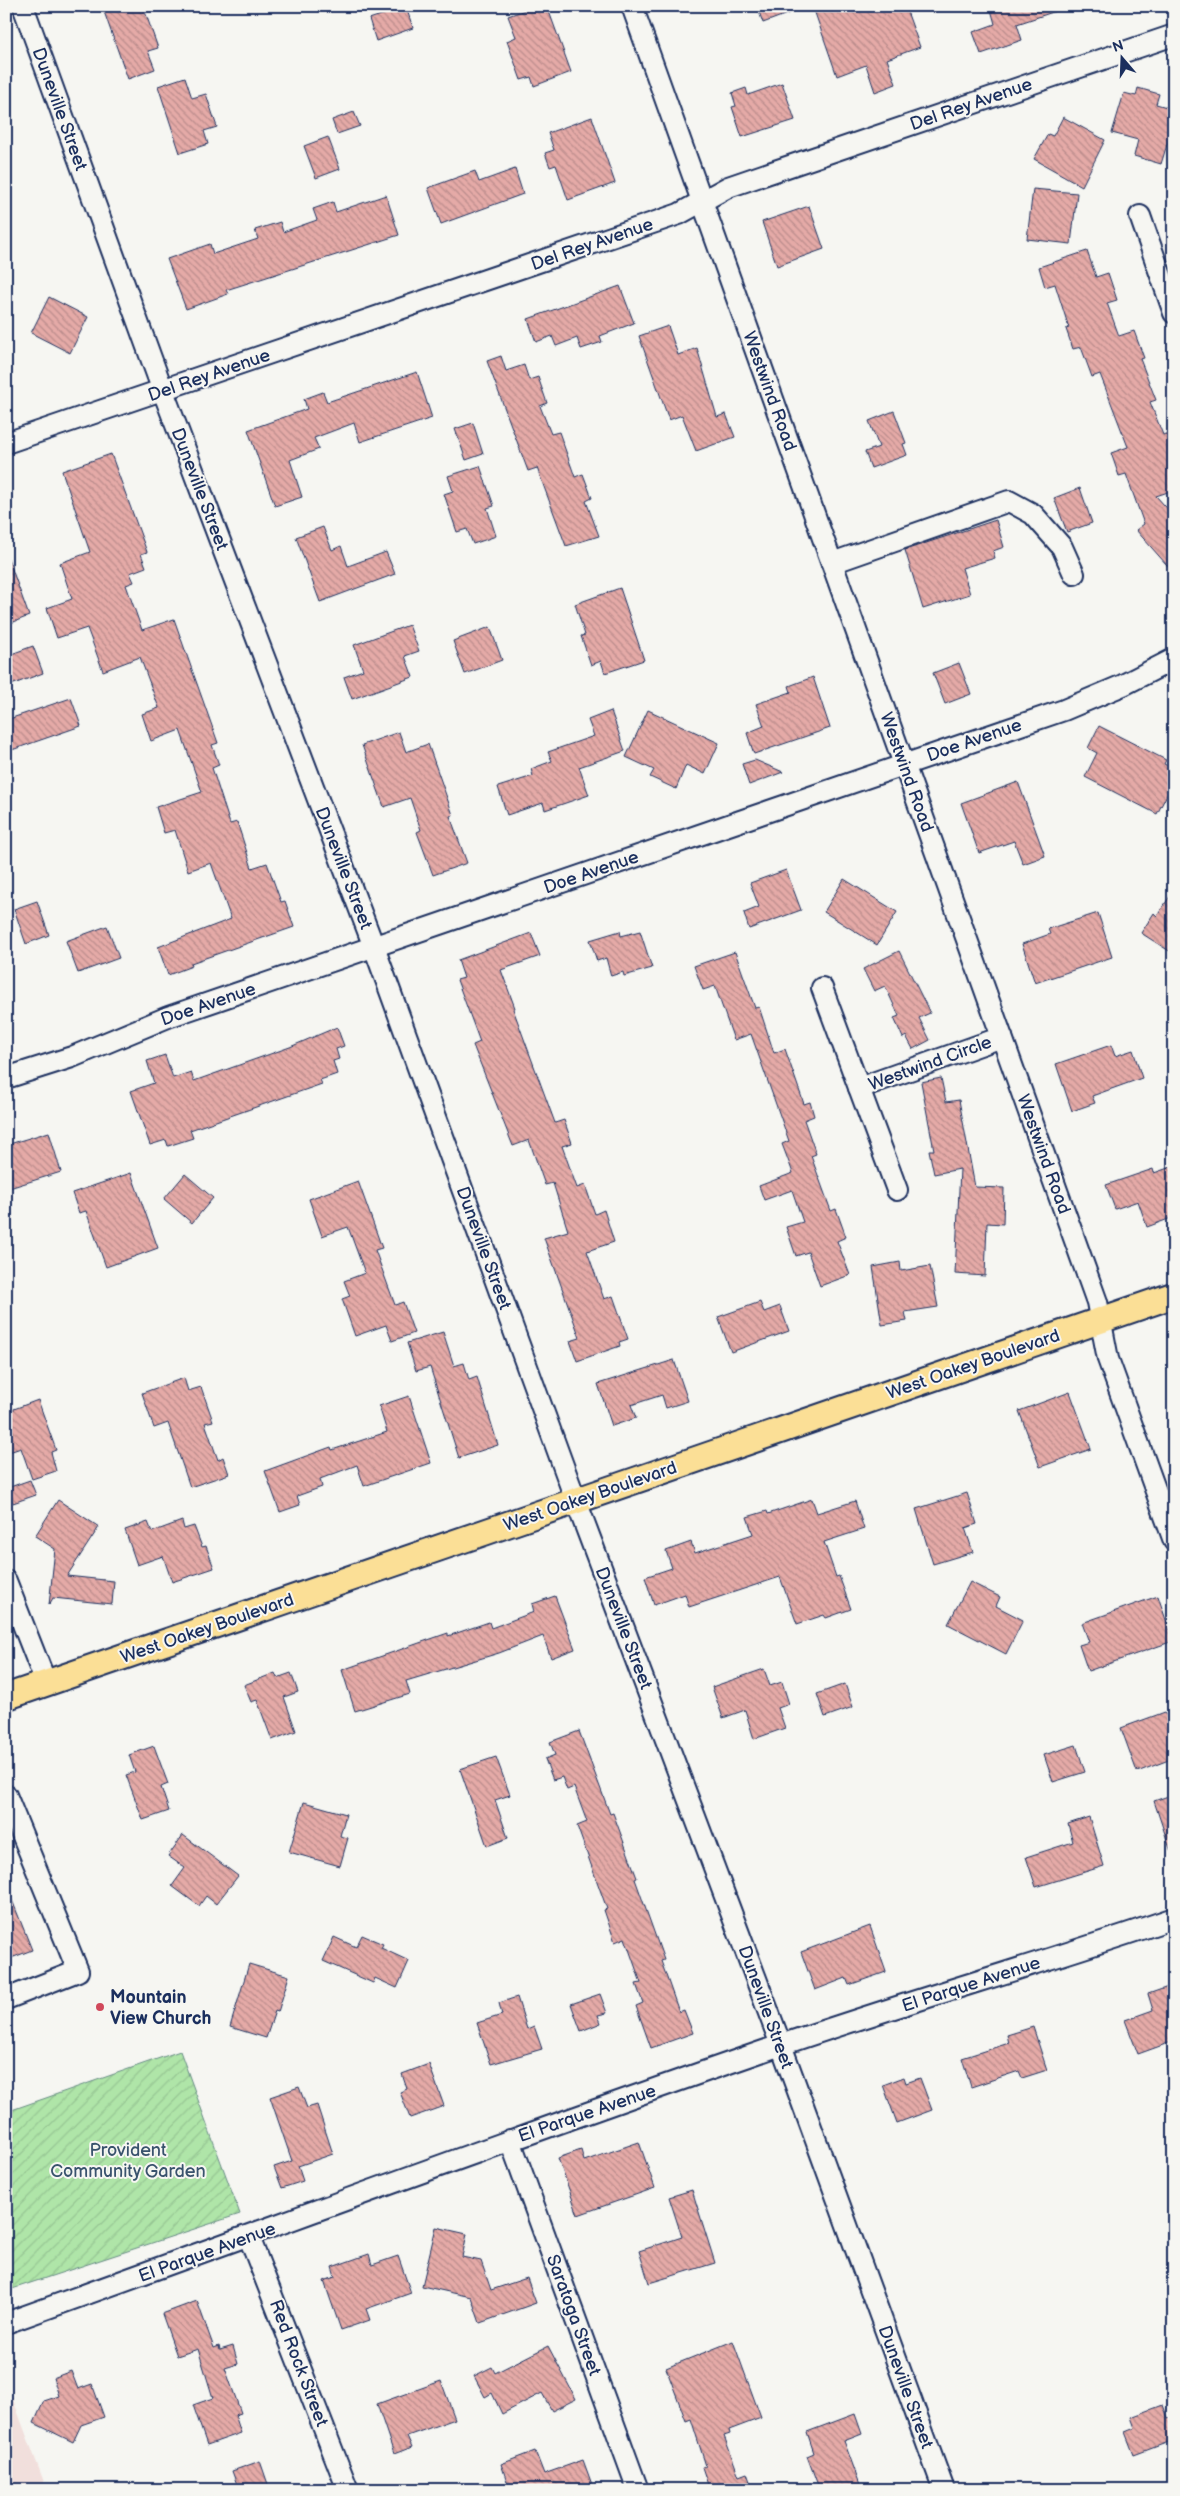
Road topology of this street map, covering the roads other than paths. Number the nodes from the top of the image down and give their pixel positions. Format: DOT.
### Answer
graph roads {
  1 [pos="23,6"];
  2 [pos="632,6"];
  3 [pos="1174,35"];
  4 [pos="702,201"];
  5 [pos="1140,216"];
  6 [pos="1166,266"];
  7 [pos="1174,313"];
  8 [pos="163,391"];
  9 [pos="6,443"];
  10 [pos="832,563"];
  11 [pos="1074,574"];
  12 [pos="1174,659"];
  13 [pos="904,764"];
  14 [pos="374,947"];
  15 [pos="822,988"];
  16 [pos="1002,1037"];
  17 [pos="6,1078"];
  18 [pos="859,1088"];
  19 [pos="897,1190"];
  20 [pos="1174,1295"];
  21 [pos="1102,1320"];
  22 [pos="576,1501"];
  23 [pos="1174,1541"];
  24 [pos="8,1591"];
  25 [pos="46,1683"];
  26 [pos="6,1697"];
  27 [pos="6,1795"];
  28 [pos="1174,1918"];
  29 [pos="6,1999"];
  30 [pos="781,2045"];
  31 [pos="510,2140"];
  32 [pos="249,2237"];
  33 [pos="6,2323"];
  34 [pos="348,2490"];
  35 [pos="638,2490"];
  36 [pos="944,2490"];
  1 -- 8 [label="street, Duneville Street"];
  2 -- 4 [label="street, Westwind Road"];
  3 -- 4 [label="street, Del Rey Avenue"];
  4 -- 8 [label="street, Del Rey Avenue"];
  4 -- 10 [label="street, Westwind Road"];
  5 -- 6 [label="street"];
  6 -- 7 [label="street"];
  8 -- 9 [label="street, Del Rey Avenue"];
  8 -- 14 [label="street, Duneville Street"];
  10 -- 11 [label="street"];
  10 -- 13 [label="street, Westwind Road"];
  12 -- 13 [label="street, Doe Avenue"];
  13 -- 14 [label="street, Doe Avenue"];
  13 -- 16 [label="street, Westwind Road"];
  14 -- 17 [label="street, Doe Avenue"];
  14 -- 22 [label="street, Duneville Street"];
  15 -- 18 [label="street, Westwind Circle"];
  16 -- 18 [label="street, Westwind Circle"];
  16 -- 21 [label="street, Westwind Road"];
  18 -- 19 [label="street, Westwind Circle"];
  20 -- 21 [label="main road, West Oakey Boulevard"];
  21 -- 22 [label="main road, West Oakey Boulevard"];
  21 -- 23 [label="street, Westwind Road"];
  22 -- 25 [label="main road, West Oakey Boulevard"];
  22 -- 30 [label="street, Duneville Street"];
  24 -- 25 [label="street"];
  25 -- 26 [label="main road, West Oakey Boulevard"];
  27 -- 29 [label="street"];
  28 -- 30 [label="street, El Parque Avenue"];
  30 -- 31 [label="street, El Parque Avenue"];
  30 -- 36 [label="street, Duneville Street"];
  31 -- 32 [label="street, El Parque Avenue"];
  31 -- 35 [label="street, Saratoga Street"];
  32 -- 33 [label="street, El Parque Avenue"];
  32 -- 34 [label="street, Red Rock Street"];
}
